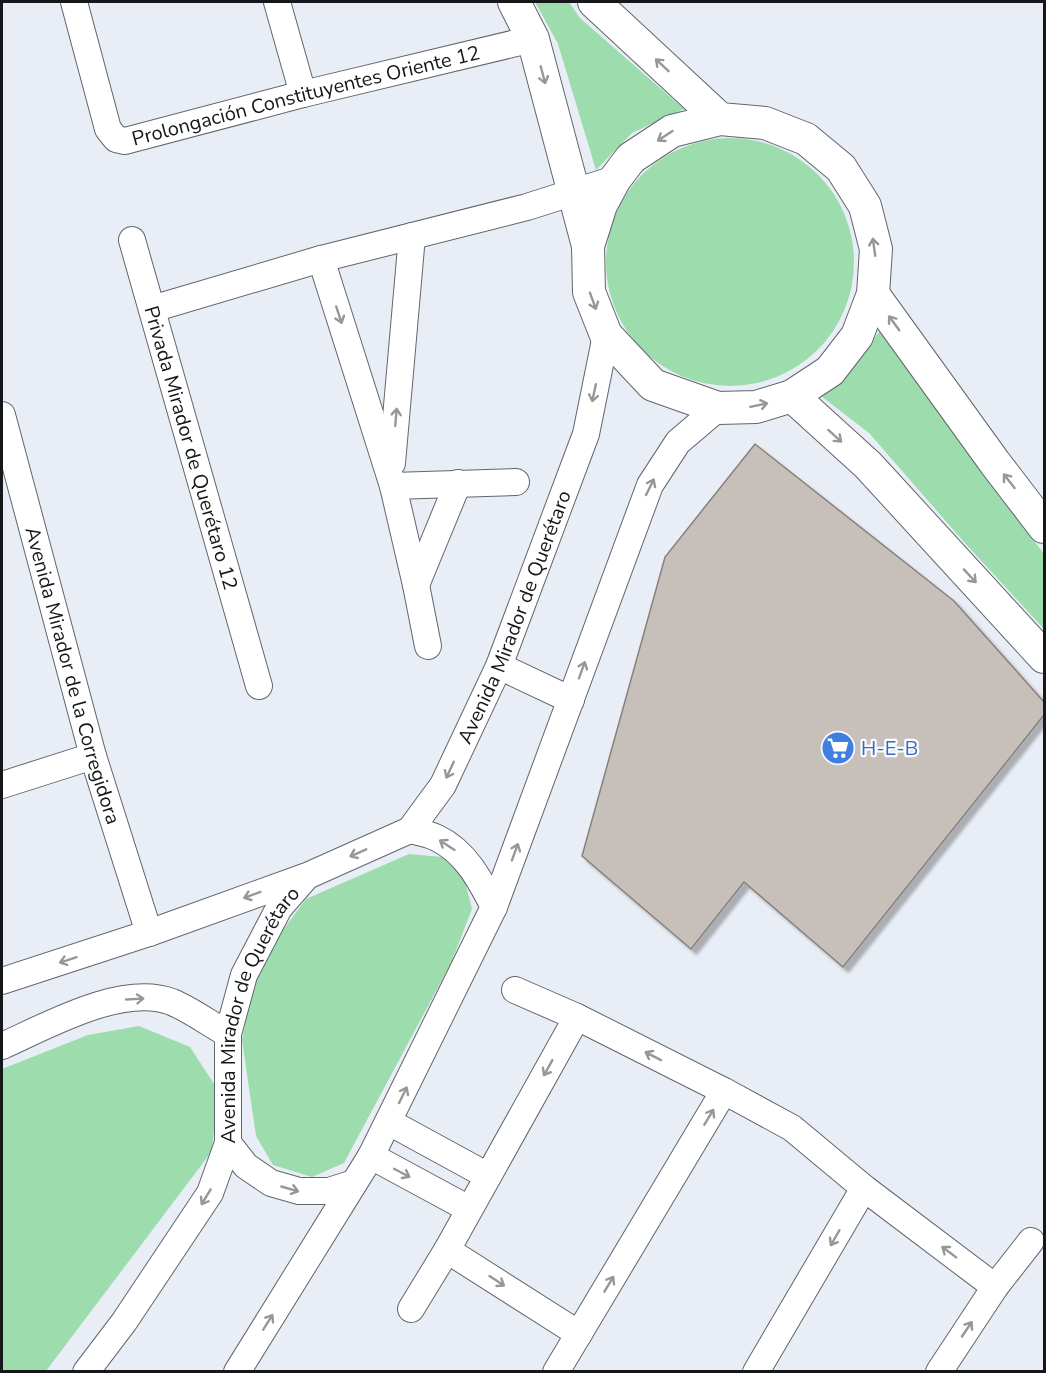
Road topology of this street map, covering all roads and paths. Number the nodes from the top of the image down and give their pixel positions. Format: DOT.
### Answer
graph roads {
  1 [pos="74,2"];
  2 [pos="277,2"];
  3 [pos="514,2"];
  4 [pos="594,2"];
  5 [pos="533,39"];
  6 [pos="303,94"];
  7 [pos="720,119"];
  8 [pos="615,179"];
  9 [pos="574,192"];
  10 [pos="412,236"];
  11 [pos="132,240"];
  12 [pos="588,246"];
  13 [pos="321,259"];
  14 [pos="873,294"];
  15 [pos="152,309"];
  16 [pos="606,335"];
  17 [pos="792,396"];
  18 [pos="718,408"];
  19 [pos="2,416"];
  20 [pos="392,481"];
  21 [pos="516,482"];
  22 [pos="458,483"];
  23 [pos="1044,527"];
  24 [pos="416,585"];
  25 [pos="428,646"];
  26 [pos="1044,657"];
  27 [pos="499,666"];
  28 [pos="259,686"];
  29 [pos="571,700"];
  30 [pos="93,756"];
  31 [pos="2,785"];
  32 [pos="410,830"];
  33 [pos="307,876"];
  34 [pos="494,907"];
  35 [pos="149,933"];
  36 [pos="2,981"];
  37 [pos="515,990"];
  38 [pos="577,1017"];
  39 [pos="228,1034"];
  40 [pos="2,1046"];
  41 [pos="724,1091"];
  42 [pos="390,1122"];
  43 [pos="228,1143"];
  44 [pos="371,1156"];
  45 [pos="488,1176"];
  46 [pos="354,1183"];
  47 [pos="864,1188"];
  48 [pos="469,1209"];
  49 [pos="1031,1241"];
  50 [pos="447,1250"];
  51 [pos="995,1287"];
  52 [pos="411,1309"];
  53 [pos="579,1334"];
  54 [pos="244,1368"];
  55 [pos="86,1371"];
  56 [pos="556,1371"];
  57 [pos="756,1371"];
  58 [pos="939,1371"];
  1 -- 6 [label="street, Prolongación Constituyentes Oriente 12"];
  2 -- 6 [label="street"];
  3 -- 5 [label="street"];
  7 -- 4 [label="street, one-way"];
  5 -- 6 [label="street, Prolongación Constituyentes Oriente 12"];
  5 -- 9 [label="street, one-way"];
  7 -- 8 [label="street, one-way"];
  14 -- 7 [label="street, one-way"];
  8 -- 9 [label="street, Privada Mirador de Querétaro 12"];
  8 -- 12 [label="street"];
  9 -- 10 [label="street, Privada Mirador de Querétaro 12"];
  9 -- 12 [label="street"];
  10 -- 13 [label="street, Privada Mirador de Querétaro 12"];
  20 -- 10 [label="street, one-way"];
  11 -- 15 [label="street"];
  12 -- 16 [label="street, one-way"];
  13 -- 15 [label="street, Privada Mirador de Querétaro 12"];
  13 -- 20 [label="street, one-way"];
  14 -- 17 [label="street"];
  23 -- 14 [label="street, one-way"];
  15 -- 28 [label="street, Privada Mirador de Querétaro 12"];
  16 -- 18 [label="street"];
  16 -- 27 [label="street, Avenida Mirador de Querétaro, one-way"];
  18 -- 17 [label="street, one-way"];
  17 -- 26 [label="street, one-way"];
  29 -- 18 [label="street, one-way"];
  19 -- 30 [label="street, Avenida Mirador de la Corregidora"];
  20 -- 22 [label="street"];
  20 -- 24 [label="street"];
  21 -- 22 [label="street"];
  22 -- 24 [label="street"];
  24 -- 25 [label="street"];
  27 -- 29 [label="street"];
  27 -- 32 [label="street, Avenida Mirador de Querétaro, one-way"];
  34 -- 29 [label="street, one-way"];
  30 -- 31 [label="street"];
  30 -- 35 [label="street, Avenida Mirador de la Corregidora"];
  32 -- 33 [label="street, Avenida Mirador de Querétaro, one-way"];
  34 -- 32 [label="street, one-way"];
  33 -- 35 [label="street, one-way"];
  33 -- 39 [label="street, Avenida Mirador de Querétaro"];
  42 -- 34 [label="street, one-way"];
  35 -- 36 [label="street, one-way"];
  37 -- 38 [label="street"];
  41 -- 38 [label="street, one-way"];
  38 -- 45 [label="street, one-way"];
  40 -- 39 [label="street, one-way"];
  39 -- 43 [label="street, Avenida Mirador de Querétaro"];
  41 -- 47 [label="street"];
  53 -- 41 [label="street, one-way"];
  42 -- 44 [label="street"];
  42 -- 45 [label="street"];
  43 -- 46 [label="street, one-way"];
  43 -- 55 [label="street, Avenida Mirador de Querétaro, one-way"];
  44 -- 46 [label="street"];
  44 -- 48 [label="street, one-way"];
  45 -- 48 [label="street"];
  54 -- 46 [label="street, one-way"];
  51 -- 47 [label="street, one-way"];
  47 -- 57 [label="street, one-way"];
  48 -- 50 [label="street"];
  49 -- 51 [label="street"];
  50 -- 52 [label="street"];
  50 -- 53 [label="street, one-way"];
  58 -- 51 [label="street, one-way"];
  53 -- 56 [label="street"];
}
